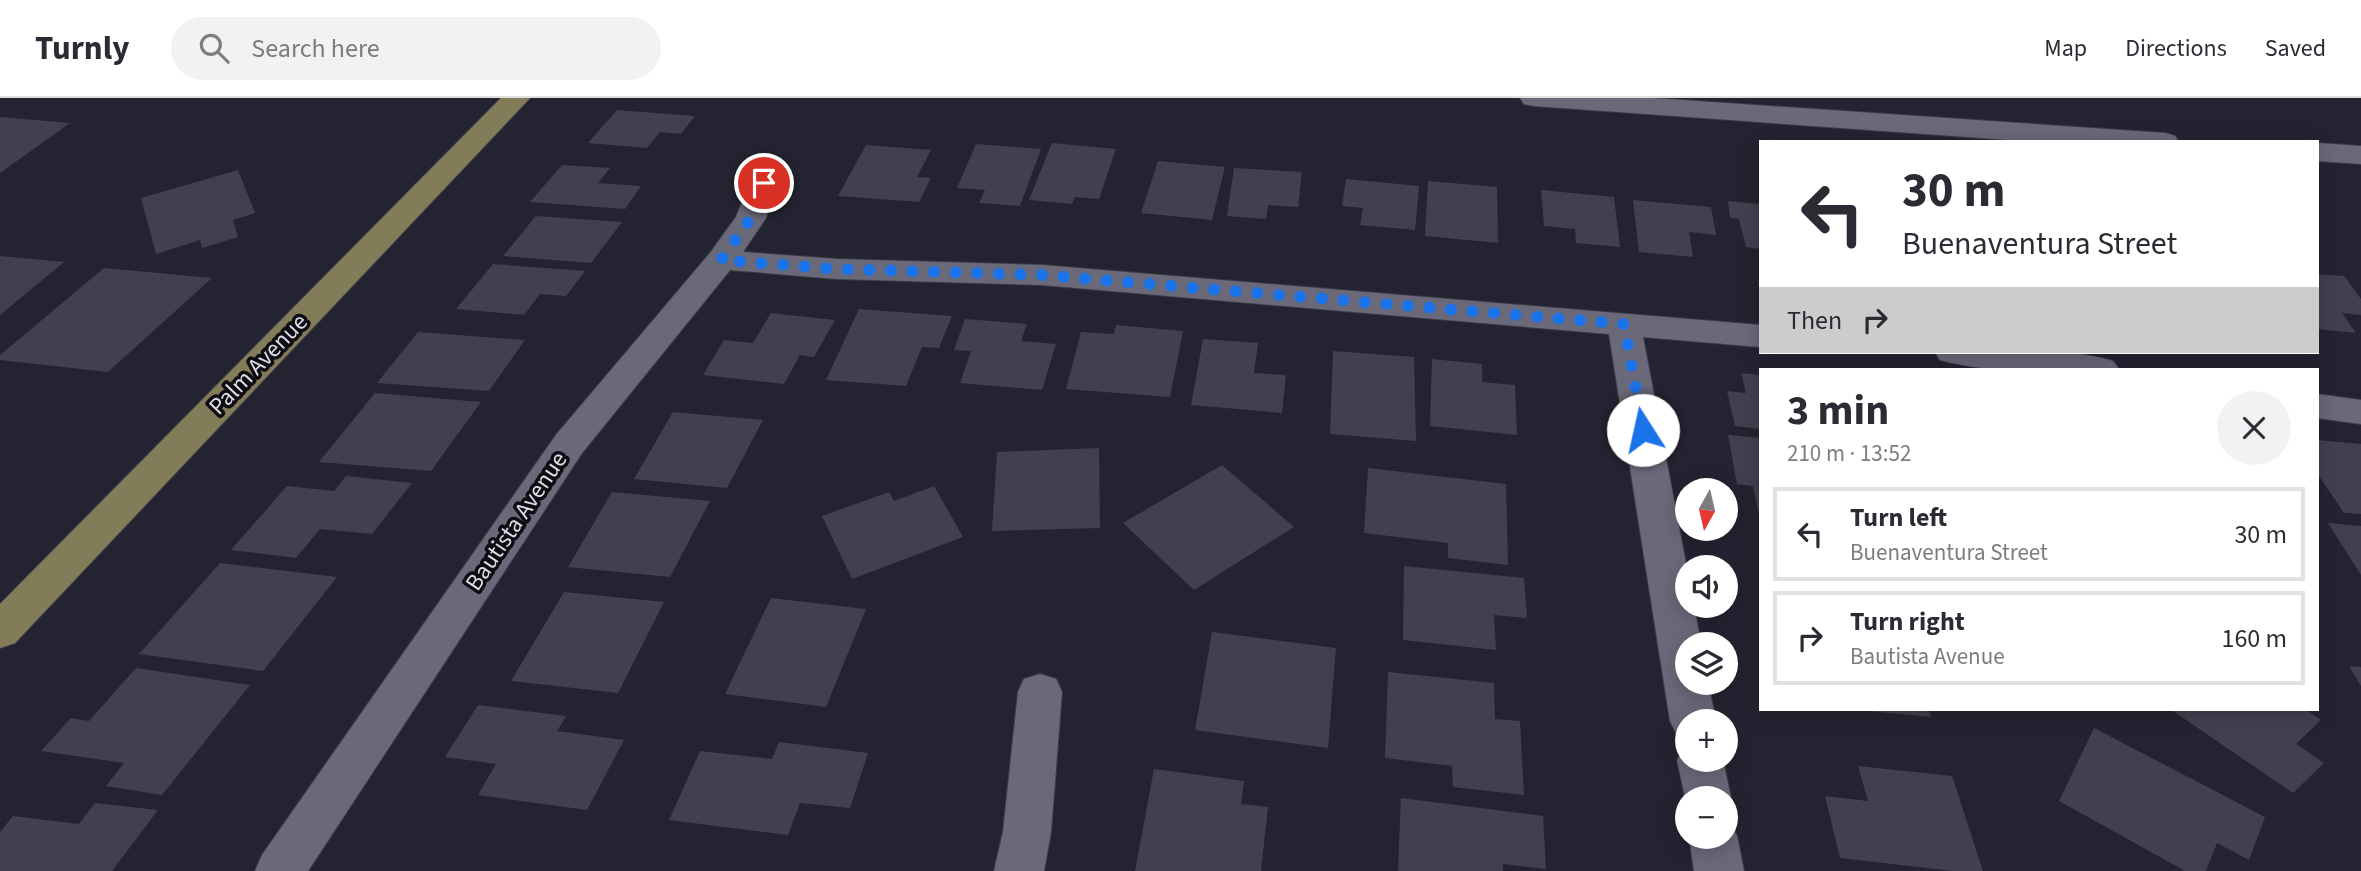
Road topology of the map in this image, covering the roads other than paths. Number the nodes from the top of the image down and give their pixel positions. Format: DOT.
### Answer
graph roads {
  1 [pos="516,98"];
  2 [pos="1534,98"];
  3 [pos="2136,140"];
  4 [pos="2319,152"];
  5 [pos="2361,155"];
  6 [pos="764,183"];
  7 [pos="721,260"];
  8 [pos="1624,324"];
  9 [pos="1759,336"];
  10 [pos="1970,354"];
  11 [pos="2092,368"];
  12 [pos="2319,407"];
  13 [pos="2361,412"];
  14 [pos="0,631"];
  15 [pos="1040,692"];
  16 [pos="1691,709"];
  17 [pos="1715,849"];
  18 [pos="280,871"];
  19 [pos="1019,871"];
  20 [pos="1719,871"];
  1 -- 14 [label="main road, Palm Avenue"];
  2 -- 3 [label="street"];
  4 -- 5 [label="street"];
  6 -- 7 [label="street, Bautista Avenue"];
  7 -- 8 [label="street"];
  7 -- 18 [label="street, Bautista Avenue"];
  8 -- 9 [label="street"];
  8 -- 16 [label="street"];
  10 -- 11 [label="street"];
  12 -- 13 [label="street"];
  15 -- 19 [label="street"];
  17 -- 20 [label="street"];
}
